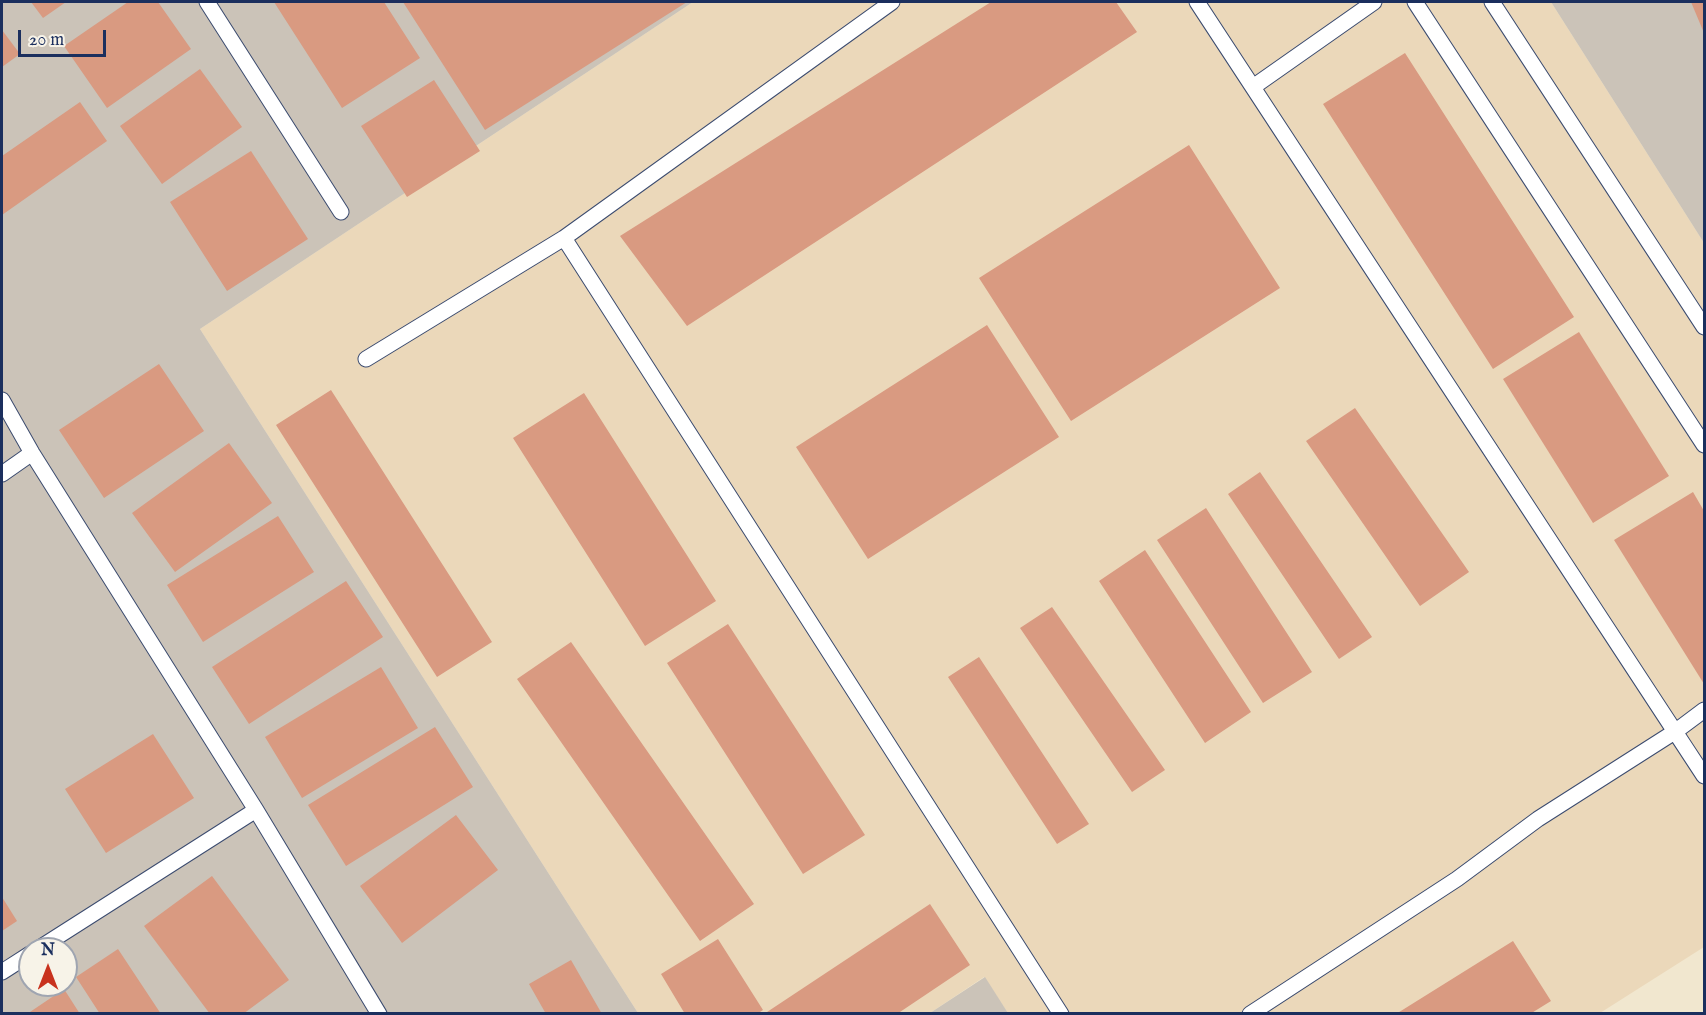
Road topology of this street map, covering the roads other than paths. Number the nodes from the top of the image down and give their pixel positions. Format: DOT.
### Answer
graph roads {
  1 [pos="207,2"];
  2 [pos="892,2"];
  3 [pos="1197,2"];
  4 [pos="1374,2"];
  5 [pos="1415,2"];
  6 [pos="1492,2"];
  7 [pos="1253,87"];
  8 [pos="341,212"];
  9 [pos="564,238"];
  10 [pos="1704,327"];
  11 [pos="366,359"];
  12 [pos="2,400"];
  13 [pos="1704,445"];
  14 [pos="32,453"];
  15 [pos="2,474"];
  16 [pos="1704,710"];
  17 [pos="1676,731"];
  18 [pos="1704,776"];
  19 [pos="256,810"];
  20 [pos="57,937"];
  21 [pos="18,962"];
  22 [pos="2,972"];
  23 [pos="378,1014"];
  24 [pos="1061,1014"];
  25 [pos="1250,1014"];
  1 -- 8 [label="lane"];
  2 -- 9 [label="lane"];
  3 -- 7 [label="lane"];
  4 -- 7 [label="lane"];
  5 -- 13 [label="lane"];
  6 -- 10 [label="lane"];
  7 -- 17 [label="lane"];
  9 -- 11 [label="lane"];
  9 -- 24 [label="lane"];
  12 -- 14 [label="lane"];
  14 -- 15 [label="lane"];
  14 -- 19 [label="lane"];
  16 -- 17 [label="lane"];
  17 -- 18 [label="lane"];
  17 -- 25 [label="lane"];
  19 -- 20 [label="lane"];
  19 -- 23 [label="lane"];
  21 -- 22 [label="lane"];
}
